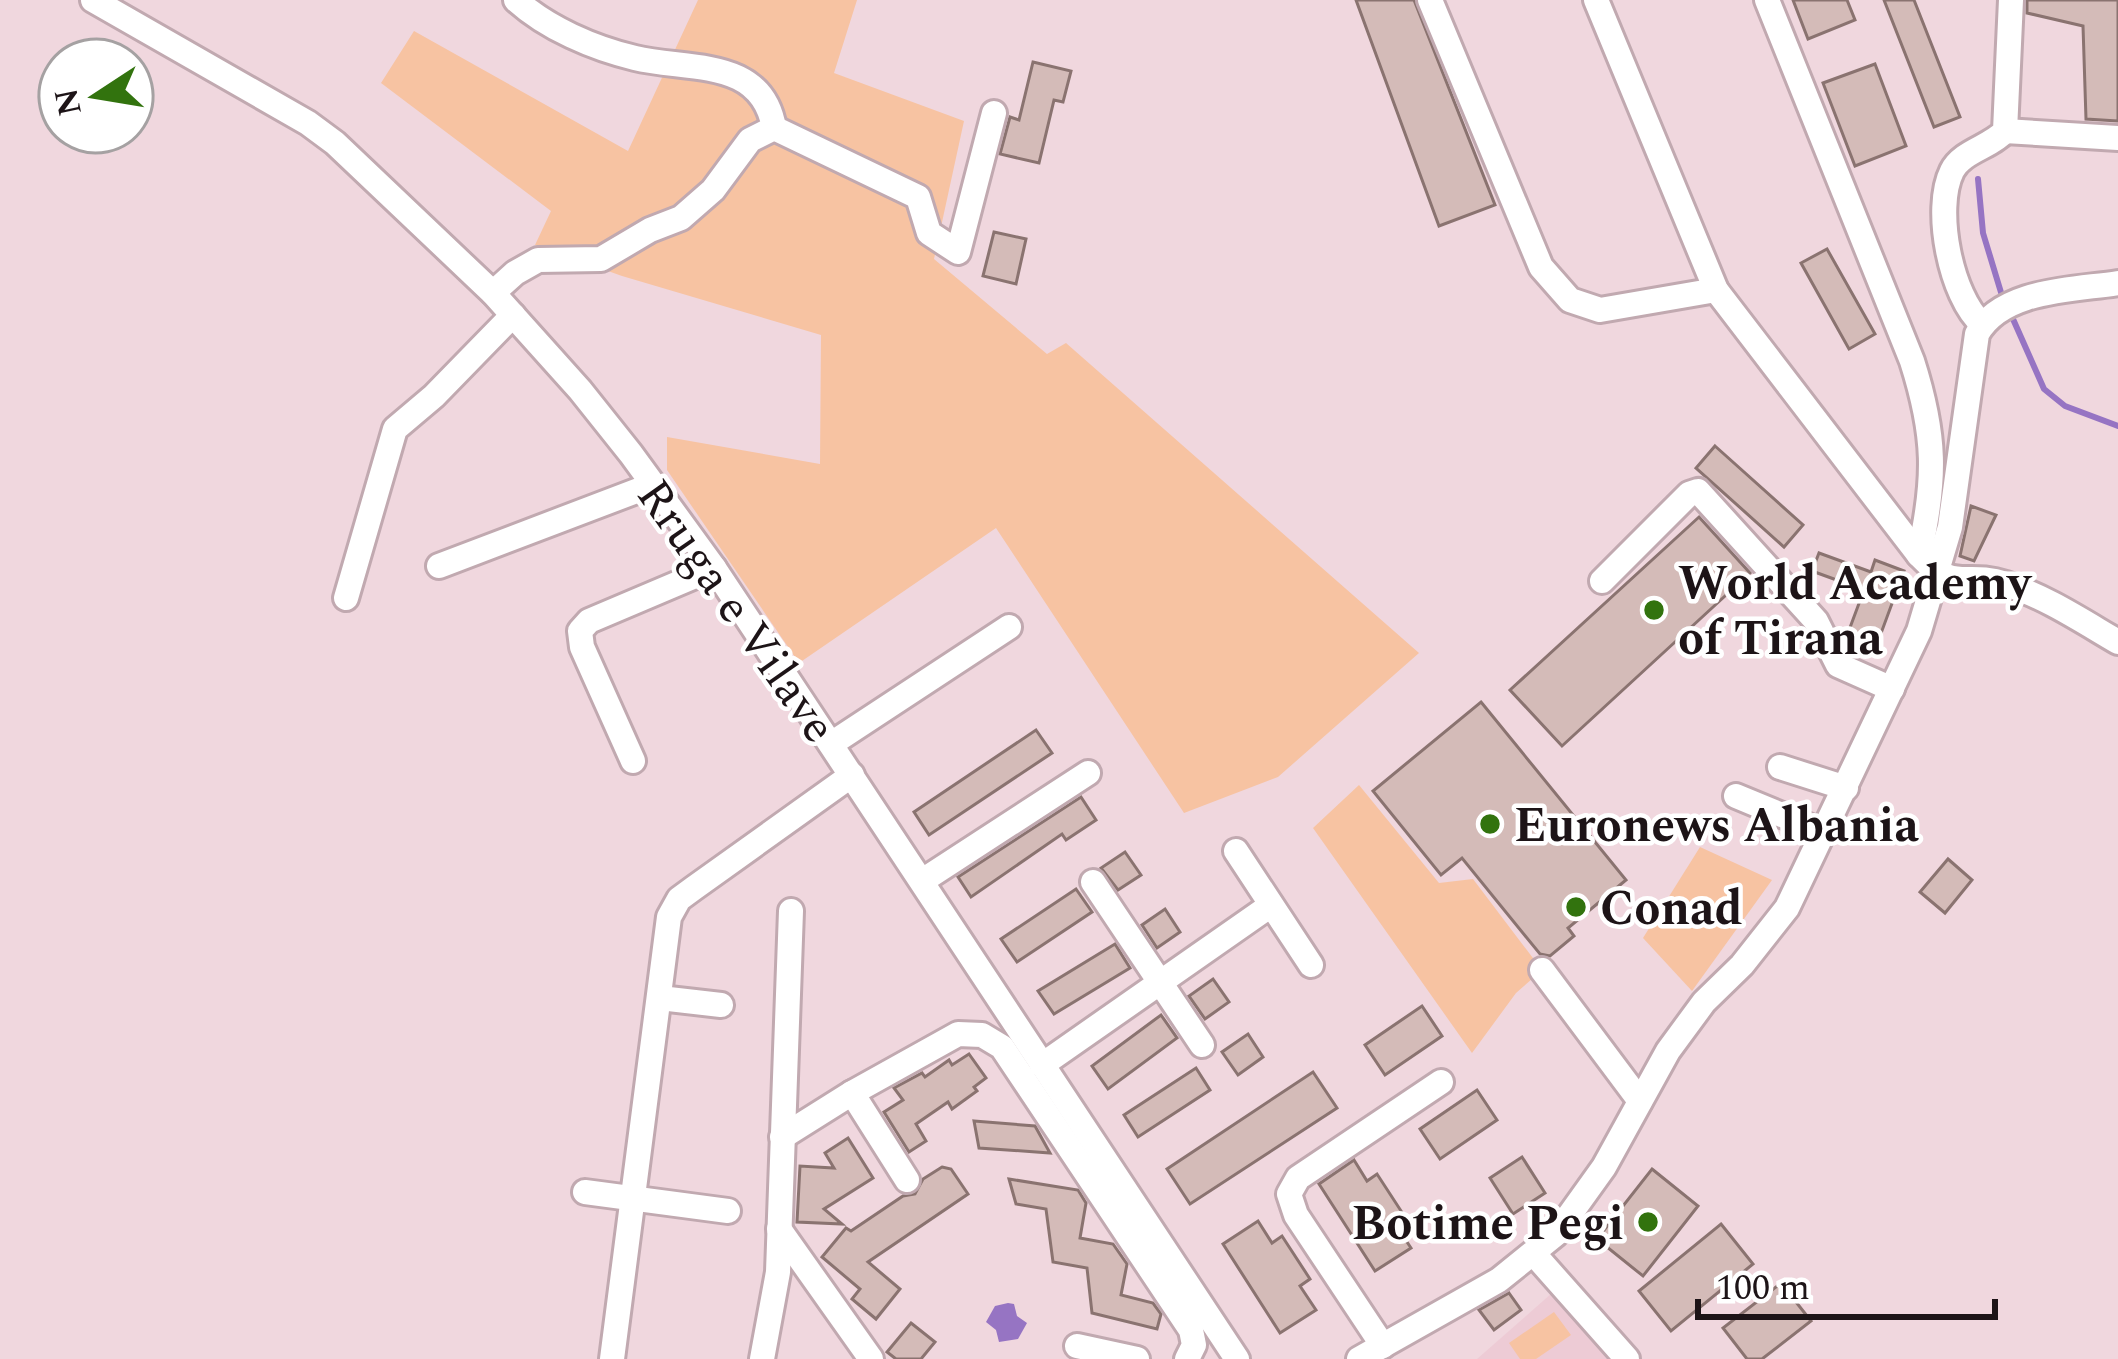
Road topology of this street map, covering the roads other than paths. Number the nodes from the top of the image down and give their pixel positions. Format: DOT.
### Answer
graph roads {
  1 [pos="93,0"];
  2 [pos="516,0"];
  3 [pos="1430,0"];
  4 [pos="1596,0"];
  5 [pos="1767,0"];
  6 [pos="2011,0"];
  7 [pos="994,113"];
  8 [pos="774,128"];
  9 [pos="2005,131"];
  10 [pos="2118,138"];
  11 [pos="2118,284"];
  12 [pos="1716,290"];
  13 [pos="493,293"];
  14 [pos="513,315"];
  15 [pos="1985,322"];
  16 [pos="652,485"];
  17 [pos="1927,563"];
  18 [pos="439,566"];
  19 [pos="714,568"];
  20 [pos="1602,581"];
  21 [pos="346,598"];
  22 [pos="1009,627"];
  23 [pos="2118,641"];
  24 [pos="1892,688"];
  25 [pos="831,744"];
  26 [pos="633,760"];
  27 [pos="1780,767"];
  28 [pos="1088,773"];
  29 [pos="852,775"];
  30 [pos="1846,788"];
  31 [pos="1736,796"];
  32 [pos="1823,832"];
  33 [pos="1235,851"];
  34 [pos="922,881"];
  35 [pos="1093,882"];
  36 [pos="1271,905"];
  37 [pos="791,911"];
  38 [pos="1311,965"];
  39 [pos="1542,970"];
  40 [pos="1160,981"];
  41 [pos="660,998"];
  42 [pos="721,1005"];
  43 [pos="1007,1010"];
  44 [pos="982,1035"];
  45 [pos="1202,1045"];
  46 [pos="1042,1065"];
  47 [pos="1441,1082"];
  48 [pos="852,1093"];
  49 [pos="1640,1100"];
  50 [pos="782,1137"];
  51 [pos="908,1180"];
  52 [pos="585,1192"];
  53 [pos="635,1199"];
  54 [pos="728,1211"];
  55 [pos="779,1229"];
  56 [pos="1534,1254"];
  57 [pos="1077,1346"];
  58 [pos="1383,1346"];
  59 [pos="612,1359"];
  60 [pos="762,1359"];
  61 [pos="871,1359"];
  62 [pos="1137,1359"];
  63 [pos="1187,1359"];
  64 [pos="1237,1359"];
  65 [pos="1359,1359"];
  66 [pos="1627,1359"];
  1 -- 13 [label="street, Rruga e Vilave"];
  2 -- 8 [label="street"];
  3 -- 12 [label="street"];
  4 -- 12 [label="street"];
  5 -- 17 [label="street"];
  6 -- 9 [label="street"];
  7 -- 8 [label="street"];
  8 -- 13 [label="street"];
  9 -- 10 [label="street"];
  9 -- 15 [label="street"];
  11 -- 15 [label="street"];
  12 -- 17 [label="street"];
  13 -- 14 [label="street, Rruga e Vilave"];
  14 -- 16 [label="street, Rruga e Vilave"];
  14 -- 21 [label="street"];
  15 -- 17 [label="street"];
  16 -- 18 [label="street"];
  16 -- 19 [label="street, Rruga e Vilave"];
  17 -- 23 [label="street"];
  17 -- 24 [label="street"];
  19 -- 25 [label="street, Rruga e Vilave"];
  19 -- 26 [label="street"];
  20 -- 24 [label="street"];
  22 -- 25 [label="street"];
  24 -- 30 [label="street"];
  25 -- 29 [label="street, Rruga e Vilave"];
  27 -- 30 [label="street"];
  28 -- 34 [label="street"];
  29 -- 34 [label="street, Rruga e Vilave"];
  29 -- 41 [label="street"];
  30 -- 32 [label="street"];
  31 -- 32 [label="street"];
  32 -- 49 [label="street"];
  33 -- 36 [label="street"];
  34 -- 43 [label="street, Rruga e Vilave"];
  35 -- 40 [label="street"];
  36 -- 38 [label="street"];
  36 -- 40 [label="street"];
  37 -- 50 [label="street"];
  39 -- 49 [label="street"];
  40 -- 45 [label="street"];
  40 -- 46 [label="street"];
  41 -- 42 [label="street"];
  41 -- 53 [label="street"];
  43 -- 44 [label="street"];
  43 -- 46 [label="street, Rruga e Vilave"];
  44 -- 48 [label="street"];
  44 -- 63 [label="street"];
  46 -- 64 [label="street, Rruga e Vilave"];
  47 -- 58 [label="street"];
  48 -- 50 [label="street"];
  48 -- 51 [label="street"];
  49 -- 56 [label="street"];
  50 -- 55 [label="street"];
  52 -- 53 [label="street"];
  53 -- 54 [label="street"];
  53 -- 59 [label="street"];
  55 -- 60 [label="street"];
  55 -- 61 [label="street"];
  56 -- 58 [label="street"];
  56 -- 66 [label="street"];
  57 -- 62 [label="street"];
  58 -- 65 [label="street"];
}
